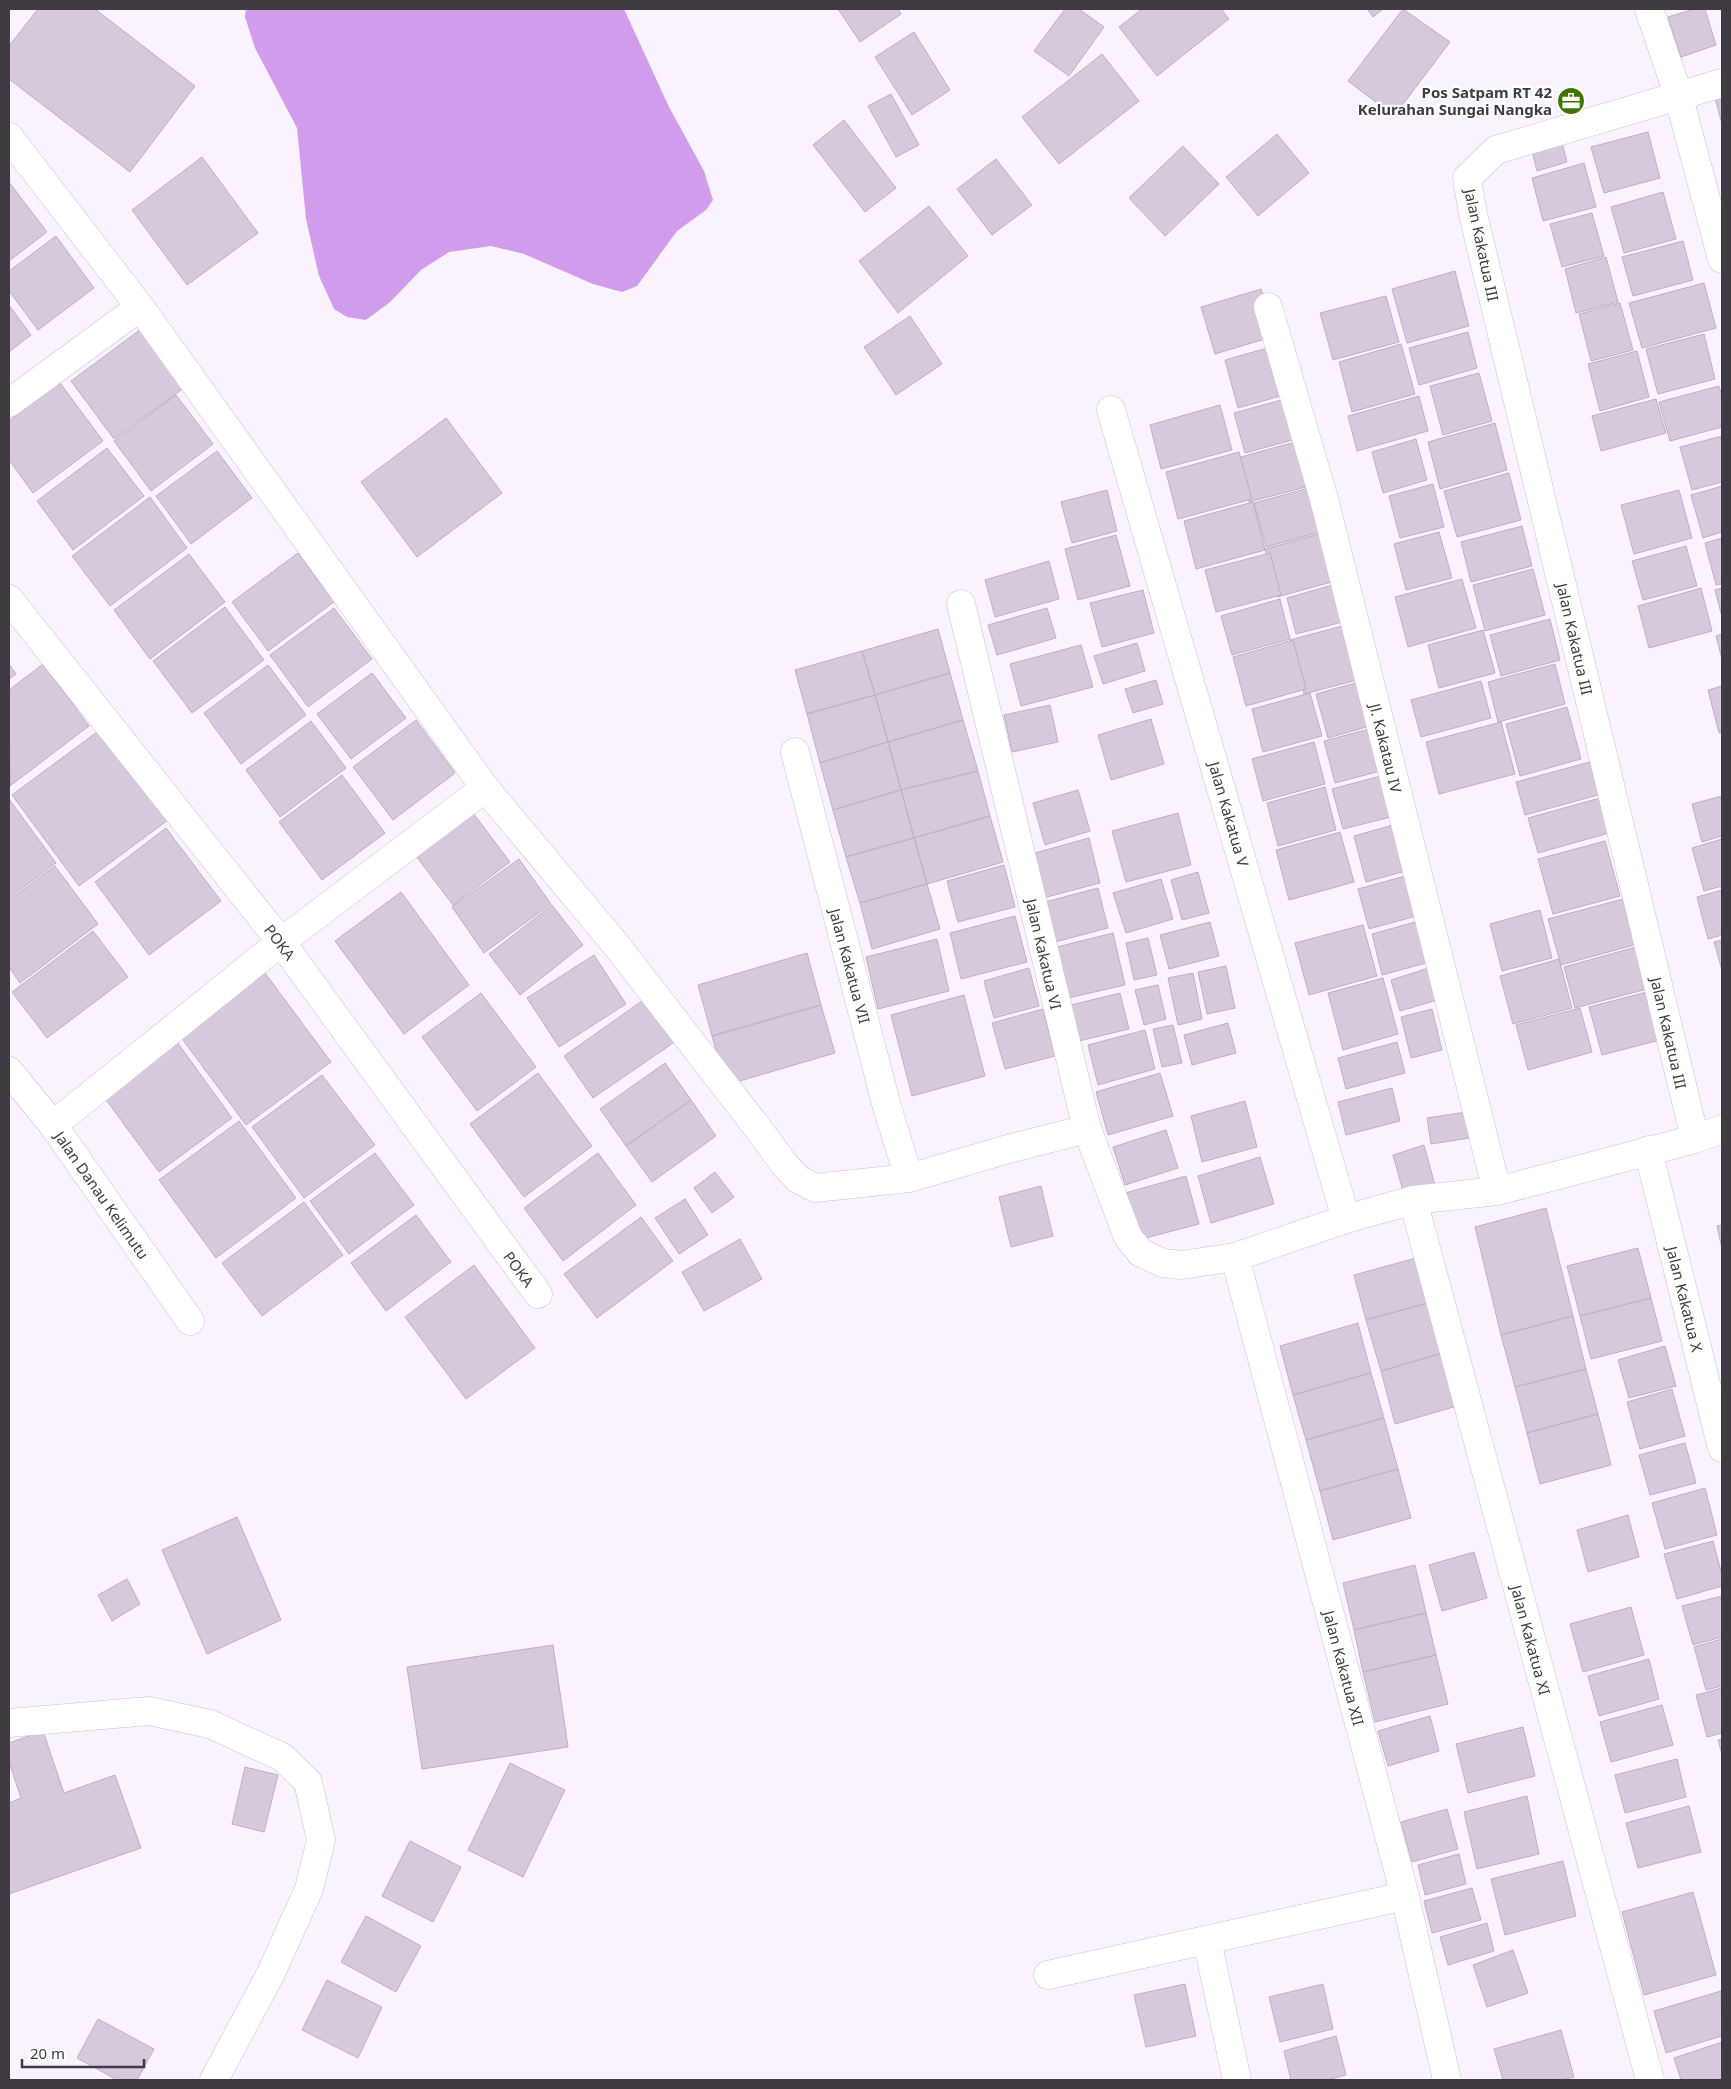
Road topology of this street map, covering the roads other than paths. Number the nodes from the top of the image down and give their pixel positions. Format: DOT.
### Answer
graph roads {
  1 [pos="1648,9"];
  2 [pos="1722,82"];
  3 [pos="1678,94"];
  4 [pos="9,137"];
  5 [pos="1722,259"];
  6 [pos="140,307"];
  7 [pos="1268,307"];
  8 [pos="9,404"];
  9 [pos="1111,410"];
  10 [pos="9,599"];
  11 [pos="961,604"];
  12 [pos="795,752"];
  13 [pos="486,788"];
  14 [pos="281,942"];
  15 [pos="9,1071"];
  16 [pos="53,1125"];
  17 [pos="1722,1128"];
  18 [pos="1086,1129"];
  19 [pos="1695,1139"];
  20 [pos="1648,1150"];
  21 [pos="909,1178"];
  22 [pos="1497,1191"];
  23 [pos="1413,1200"];
  24 [pos="1346,1219"];
  25 [pos="1235,1257"];
  26 [pos="538,1294"];
  27 [pos="190,1321"];
  28 [pos="1722,1448"];
  29 [pos="9,1723"];
  30 [pos="1405,1896"];
  31 [pos="1207,1940"];
  32 [pos="1048,1975"];
  33 [pos="214,2080"];
  34 [pos="1237,2080"];
  35 [pos="1447,2080"];
  36 [pos="1650,2080"];
  1 -- 3 [label="street"];
  2 -- 3 [label="street"];
  3 -- 5 [label="street"];
  3 -- 19 [label="street, Jalan Kakatua III"];
  4 -- 6 [label="street"];
  6 -- 8 [label="street"];
  6 -- 13 [label="street"];
  7 -- 22 [label="street, Jl. Kakatau IV"];
  9 -- 24 [label="street, Jalan Kakatua V"];
  10 -- 14 [label="street, POKA"];
  11 -- 18 [label="street, Jalan Kakatua VI"];
  12 -- 21 [label="street, Jalan Kakatua VII"];
  13 -- 14 [label="street"];
  13 -- 21 [label="street"];
  14 -- 16 [label="street"];
  14 -- 26 [label="street, POKA"];
  15 -- 16 [label="street, Jalan Danau Kelimutu"];
  16 -- 27 [label="street, Jalan Danau Kelimutu"];
  17 -- 19 [label="street, Jalan Kakatua VI"];
  18 -- 21 [label="street"];
  18 -- 25 [label="street, Jalan Kakatua VI"];
  19 -- 20 [label="street, Jalan Kakatua VI"];
  20 -- 22 [label="street, Jalan Kakatua VI"];
  20 -- 28 [label="street, Jalan Kakatua X"];
  22 -- 23 [label="street, Jalan Kakatua VI"];
  23 -- 24 [label="street, Jalan Kakatua VI"];
  23 -- 36 [label="street, Jalan Kakatua XI"];
  24 -- 25 [label="street, Jalan Kakatua VI"];
  25 -- 30 [label="street, Jalan Kakatua XII"];
  29 -- 33 [label="street"];
  30 -- 31 [label="street"];
  30 -- 35 [label="street, Jalan Kakatua XII"];
  31 -- 32 [label="street"];
  31 -- 34 [label="street"];
}
